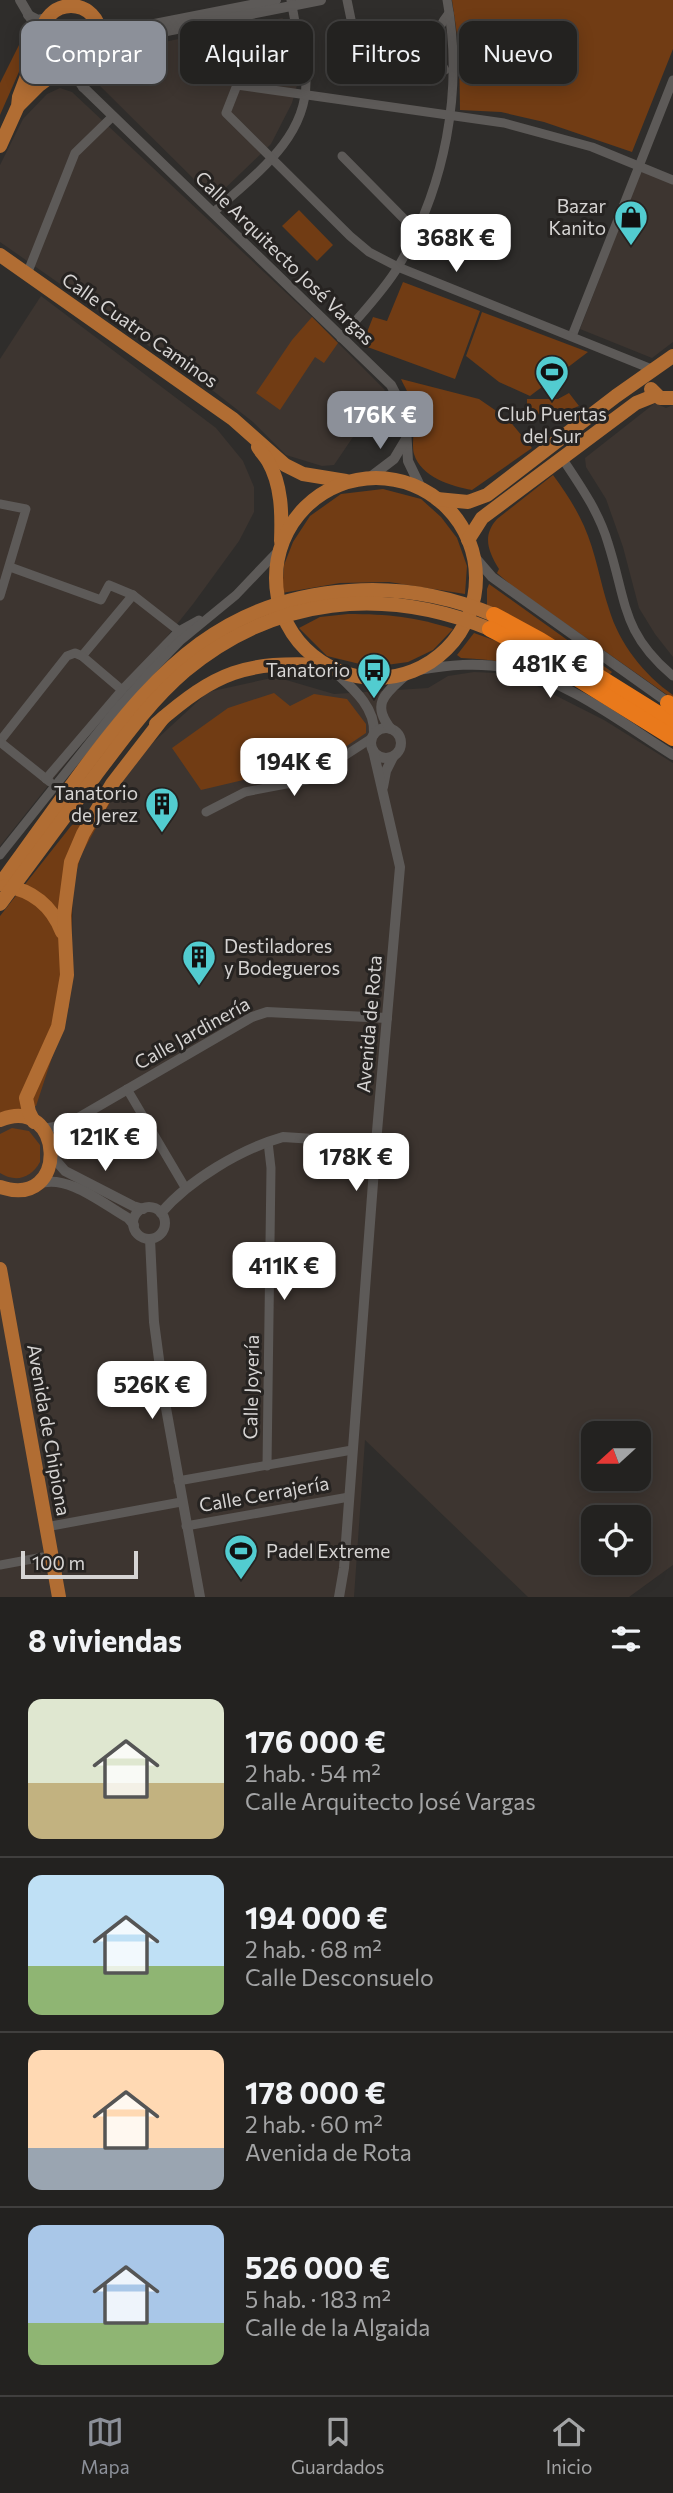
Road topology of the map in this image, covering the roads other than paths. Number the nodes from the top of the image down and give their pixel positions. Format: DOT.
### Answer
graph roads {
  1 [pos="20,0"];
  2 [pos="52,0"];
  3 [pos="275,0"];
  4 [pos="321,0"];
  5 [pos="347,0"];
  6 [pos="447,0"];
  7 [pos="74,3"];
  8 [pos="291,3"];
  9 [pos="221,6"];
  10 [pos="449,13"];
  11 [pos="28,15"];
  12 [pos="47,18"];
  13 [pos="31,21"];
  14 [pos="46,21"];
  15 [pos="97,21"];
  16 [pos="159,21"];
  17 [pos="352,21"];
  18 [pos="442,21"];
  19 [pos="166,30"];
  20 [pos="673,80"];
  21 [pos="24,84"];
  22 [pos="41,84"];
  23 [pos="81,84"];
  24 [pos="83,84"];
  25 [pos="83,87"];
  26 [pos="306,95"];
  27 [pos="18,106"];
  28 [pos="113,116"];
  29 [pos="451,117"];
  30 [pos="1,143"];
  31 [pos="342,156"];
  32 [pos="271,159"];
  33 [pos="638,165"];
  34 [pos="673,180"];
  35 [pos="213,213"];
  36 [pos="415,230"];
  37 [pos="0,256"];
  38 [pos="398,267"];
  39 [pos="27,274"];
  40 [pos="572,336"];
  41 [pos="341,338"];
  42 [pos="663,366"];
  43 [pos="656,396"];
  44 [pos="673,398"];
  45 [pos="406,439"];
  46 [pos="254,440"];
  47 [pos="562,458"];
  48 [pos="369,478"];
  49 [pos="351,481"];
  50 [pos="421,488"];
  51 [pos="437,499"];
  52 [pos="0,504"];
  53 [pos="468,540"];
  54 [pos="279,547"];
  55 [pos="473,555"];
  56 [pos="10,567"];
  57 [pos="133,595"];
  58 [pos="0,596"];
  59 [pos="219,609"];
  60 [pos="247,622"];
  61 [pos="492,622"];
  62 [pos="179,631"];
  63 [pos="82,656"];
  64 [pos="328,667"];
  65 [pos="413,671"];
  66 [pos="673,676"];
  67 [pos="122,690"];
  68 [pos="671,706"];
  69 [pos="163,718"];
  70 [pos="673,723"];
  71 [pos="391,729"];
  72 [pos="673,738"];
  73 [pos="0,741"];
  74 [pos="371,743"];
  75 [pos="673,755"];
  76 [pos="393,757"];
  77 [pos="46,779"];
  78 [pos="55,786"];
  79 [pos="383,790"];
  80 [pos="206,812"];
  81 [pos="65,817"];
  82 [pos="0,855"];
  83 [pos="0,885"];
  84 [pos="0,904"];
  85 [pos="65,940"];
  86 [pos="387,1018"];
  87 [pos="127,1089"];
  88 [pos="0,1120"];
  89 [pos="39,1125"];
  90 [pos="66,1125"];
  91 [pos="268,1142"];
  92 [pos="376,1143"];
  93 [pos="52,1150"];
  94 [pos="35,1185"];
  95 [pos="186,1189"];
  96 [pos="3,1191"];
  97 [pos="144,1209"];
  98 [pos="161,1213"];
  99 [pos="134,1225"];
  100 [pos="150,1239"];
  101 [pos="0,1269"];
  102 [pos="0,1318"];
  103 [pos="352,1450"];
  104 [pos="267,1466"];
  105 [pos="178,1481"];
  106 [pos="349,1497"];
  107 [pos="181,1502"];
  108 [pos="186,1526"];
  109 [pos="46,1527"];
  110 [pos="43,1557"];
  111 [pos="0,1565"];
  112 [pos="50,1597"];
  113 [pos="59,1597"];
  114 [pos="200,1597"];
  115 [pos="339,1597"];
  1 -- 11 [label="street"];
  2 -- 12 [label="main road"];
  3 -- 9 [label="street"];
  4 -- 8 [label="street"];
  5 -- 17 [label="street"];
  6 -- 10 [label="street"];
  7 -- 12 [label="main road"];
  7 -- 15 [label="main road"];
  8 -- 19 [label="street"];
  8 -- 26 [label="street"];
  9 -- 16 [label="street"];
  10 -- 18 [label="street"];
  10 -- 29 [label="street"];
  11 -- 12 [label="street"];
  11 -- 13 [label="street"];
  12 -- 14 [label="main road"];
  20 -- 33 [label="street"];
  21 -- 27 [label="main road"];
  22 -- 27 [label="main road"];
  23 -- 25 [label="street, Calle Arquitecto José Vargas"];
  24 -- 25 [label="street"];
  25 -- 28 [label="street, Calle Arquitecto José Vargas"];
  26 -- 29 [label="street"];
  26 -- 32 [label="street"];
  26 -- 32 [label="street"];
  27 -- 30 [label="main road"];
  28 -- 35 [label="street, Calle Arquitecto José Vargas"];
  28 -- 39 [label="street"];
  29 -- 33 [label="street"];
  29 -- 36 [label="street"];
  31 -- 36 [label="street"];
  32 -- 35 [label="street"];
  32 -- 38 [label="street"];
  33 -- 34 [label="street"];
  33 -- 40 [label="street"];
  35 -- 41 [label="street, Calle Arquitecto José Vargas"];
  36 -- 38 [label="street"];
  37 -- 39 [label="main road, Calle Cuatro Caminos"];
  38 -- 40 [label="street"];
  38 -- 41 [label="street"];
  39 -- 46 [label="main road, Calle Cuatro Caminos"];
  40 -- 42 [label="street"];
  41 -- 45 [label="street, Calle Arquitecto José Vargas"];
  42 -- 43 [label="main road"];
  42 -- 51 [label="main road"];
  43 -- 44 [label="main road"];
  43 -- 47 [label="main road"];
  45 -- 48 [label="street"];
  45 -- 50 [label="street, Calle Arquitecto José Vargas"];
  46 -- 49 [label="main road, Calle Cuatro Caminos"];
  46 -- 54 [label="main road, Calle Cuatro Caminos"];
  47 -- 53 [label="main road"];
  47 -- 66 [label="street"];
  48 -- 49 [label="main road"];
  48 -- 50 [label="main road"];
  49 -- 54 [label="main road"];
  50 -- 51 [label="main road"];
  51 -- 53 [label="main road"];
  52 -- 56 [label="street"];
  53 -- 55 [label="main road"];
  54 -- 59 [label="street"];
  54 -- 64 [label="main road"];
  55 -- 65 [label="main road"];
  55 -- 68 [label="street"];
  56 -- 57 [label="street"];
  56 -- 58 [label="street"];
  57 -- 62 [label="street"];
  57 -- 63 [label="street"];
  59 -- 62 [label="street"];
  59 -- 78 [label="street"];
  60 -- 61 [label="main road"];
  60 -- 81 [label="main road"];
  60 -- 83 [label="main road"];
  61 -- 70 [label="highway"];
  61 -- 72 [label="highway"];
  62 -- 67 [label="street"];
  63 -- 67 [label="street"];
  63 -- 73 [label="street"];
  64 -- 65 [label="main road"];
  64 -- 69 [label="main road"];
  64 -- 74 [label="street, Avenida de Rota"];
  65 -- 71 [label="street"];
  65 -- 75 [label="street"];
  67 -- 77 [label="street"];
  69 -- 81 [label="main road"];
  69 -- 85 [label="main road"];
  71 -- 74 [label="street"];
  71 -- 76 [label="street"];
  73 -- 77 [label="street"];
  74 -- 76 [label="street"];
  74 -- 79 [label="street, Avenida de Rota"];
  74 -- 80 [label="street"];
  76 -- 79 [label="street, Avenida de Rota"];
  77 -- 78 [label="street"];
  78 -- 82 [label="street"];
  79 -- 86 [label="street, Avenida de Rota"];
  81 -- 84 [label="main road"];
  83 -- 85 [label="main road"];
  85 -- 89 [label="main road"];
  86 -- 87 [label="street, Calle Jardinería"];
  86 -- 92 [label="street, Avenida de Rota"];
  87 -- 90 [label="street, Calle Jardinería"];
  87 -- 95 [label="street"];
  88 -- 89 [label="main road"];
  89 -- 90 [label="street, Calle Jardinería"];
  89 -- 93 [label="main road"];
  90 -- 93 [label="street, Calle Jardinería"];
  91 -- 92 [label="street"];
  91 -- 95 [label="street"];
  91 -- 104 [label="street, Calle Joyería"];
  92 -- 103 [label="street, Avenida de Rota"];
  93 -- 94 [label="main road"];
  93 -- 97 [label="street"];
  94 -- 96 [label="main road"];
  94 -- 99 [label="street"];
  95 -- 98 [label="street"];
  97 -- 98 [label="street"];
  97 -- 99 [label="street"];
  98 -- 100 [label="street"];
  99 -- 100 [label="street"];
  100 -- 105 [label="street"];
  101 -- 109 [label="main road, Avenida de Chipiona"];
  102 -- 110 [label="main road, Avenida de Chipiona"];
  103 -- 104 [label="street, Calle Cerrajería"];
  103 -- 106 [label="street, Avenida de Rota"];
  104 -- 105 [label="street, Calle Cerrajería"];
  105 -- 107 [label="street"];
  106 -- 108 [label="street, Calle Cerrajería"];
  106 -- 115 [label="street, Avenida de Rota"];
  107 -- 108 [label="street"];
  107 -- 109 [label="street"];
  108 -- 114 [label="street"];
  109 -- 113 [label="main road, Avenida de Chipiona"];
  110 -- 111 [label="street"];
  110 -- 112 [label="main road, Avenida de Chipiona"];
}
